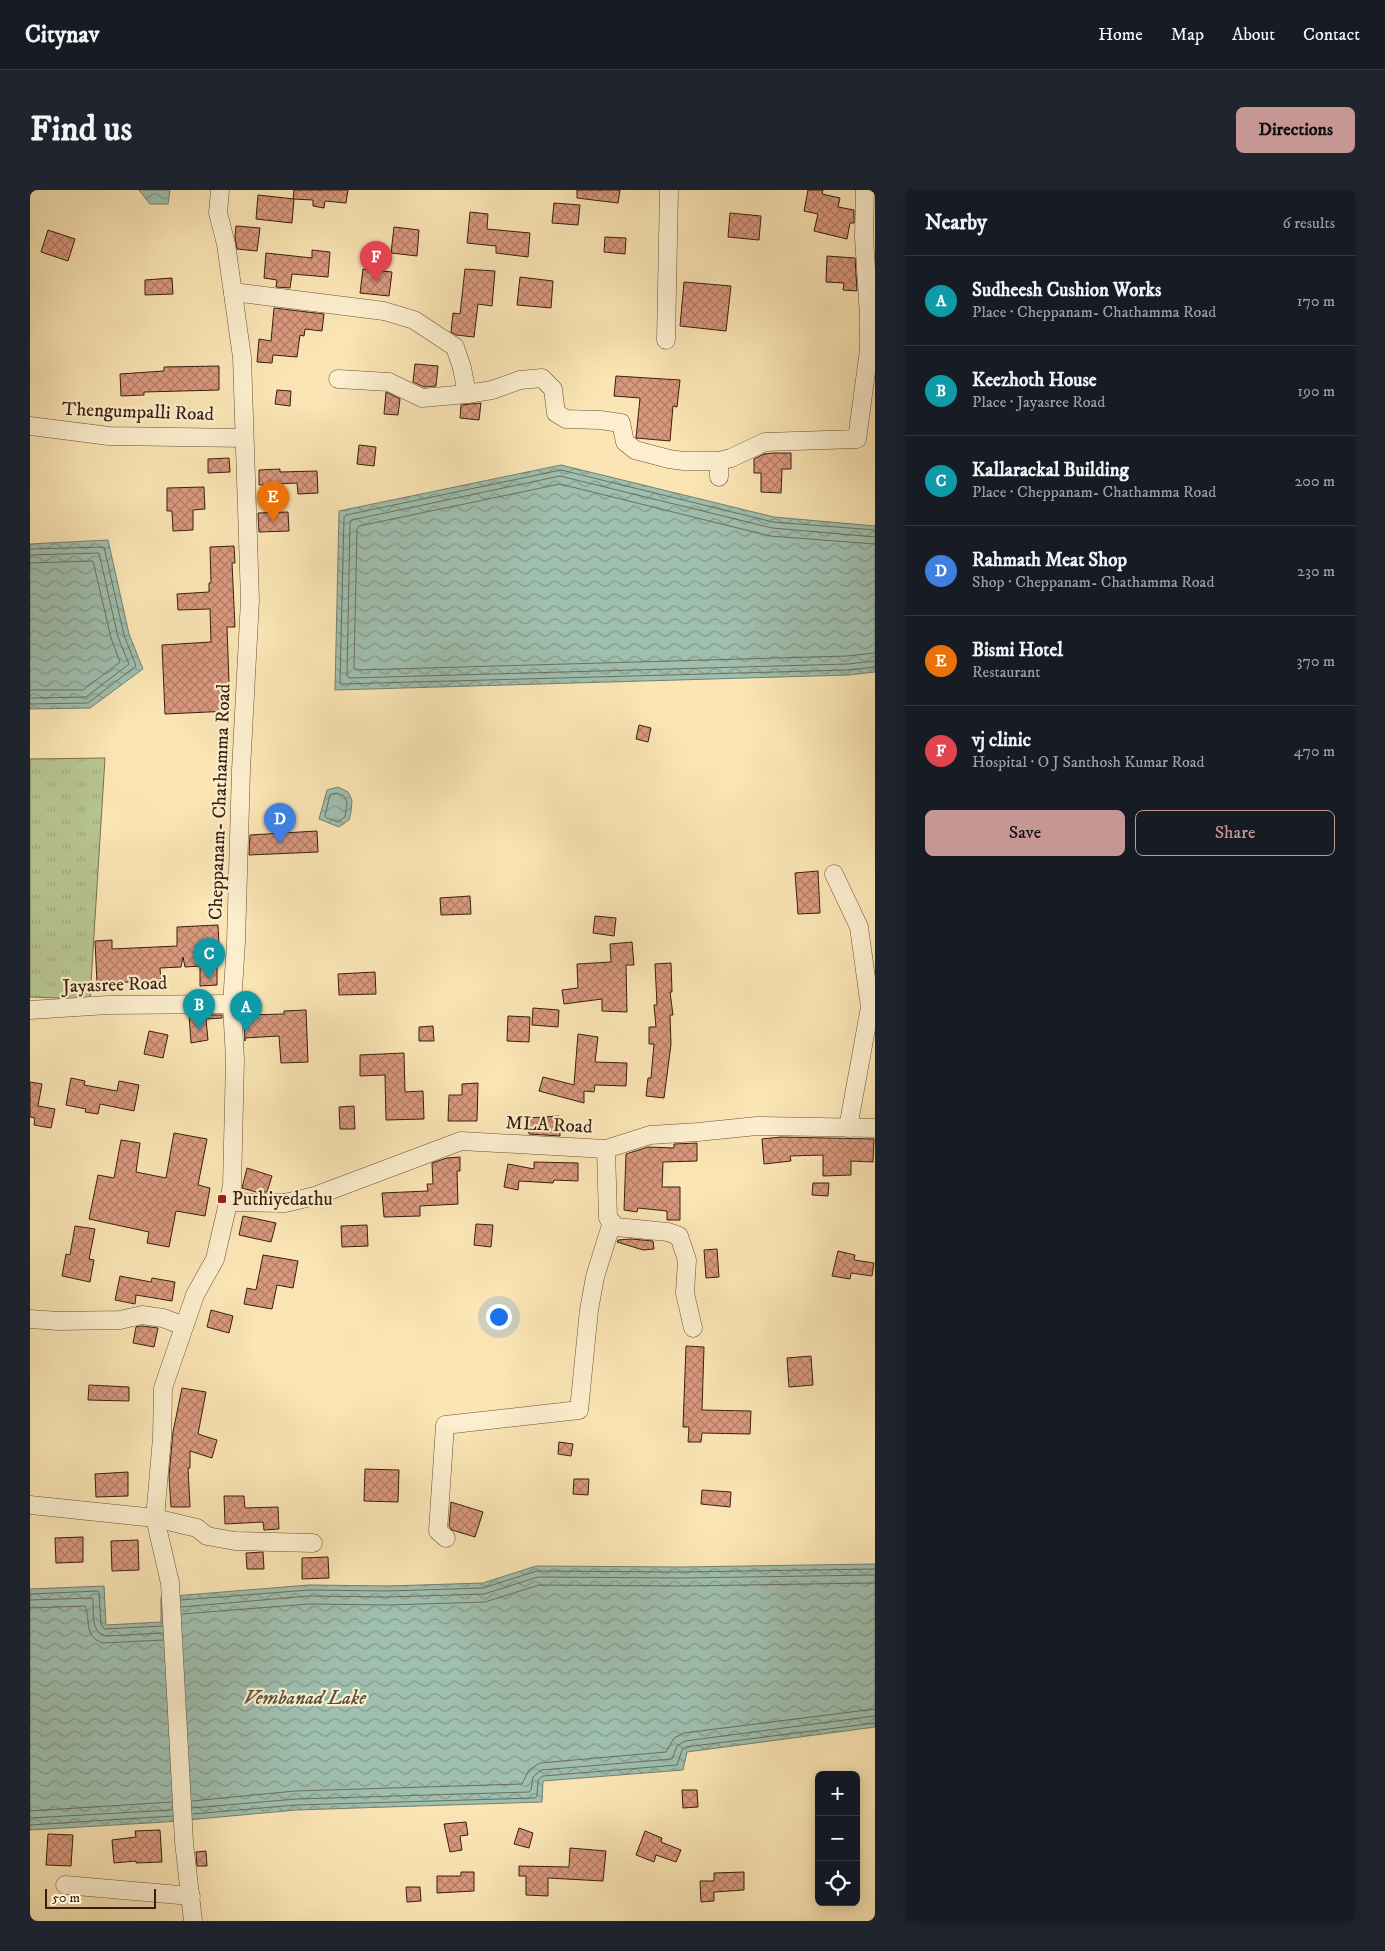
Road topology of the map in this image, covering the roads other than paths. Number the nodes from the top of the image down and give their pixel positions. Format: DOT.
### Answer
graph roads {
  1 [pos="220,190"];
  2 [pos="669,190"];
  3 [pos="865,190"];
  4 [pos="233,292"];
  5 [pos="666,340"];
  6 [pos="338,379"];
  7 [pos="467,394"];
  8 [pos="30,426"];
  9 [pos="244,438"];
  10 [pos="834,874"];
  11 [pos="232,1004"];
  12 [pos="30,1010"];
  13 [pos="848,1128"];
  14 [pos="875,1128"];
  15 [pos="606,1150"];
  16 [pos="228,1202"];
  17 [pos="612,1222"];
  18 [pos="30,1319"];
  19 [pos="184,1326"];
  20 [pos="693,1328"];
  21 [pos="30,1505"];
  22 [pos="155,1518"];
  23 [pos="446,1538"];
  24 [pos="313,1543"];
  25 [pos="65,1885"];
  26 [pos="191,1896"];
  27 [pos="193,1921"];
  1 -- 4 [label="street, Cheppanam- Chathamma Road"];
  2 -- 5 [label="street"];
  3 -- 7 [label="street"];
  4 -- 7 [label="street"];
  4 -- 9 [label="street, Cheppanam- Chathamma Road"];
  6 -- 7 [label="street"];
  8 -- 9 [label="street, Thengumpalli Road"];
  9 -- 11 [label="street, Cheppanam- Chathamma Road"];
  10 -- 13 [label="street"];
  11 -- 12 [label="street, Jayasree Road"];
  11 -- 16 [label="street, Cheppanam- Chathamma Road"];
  13 -- 14 [label="street, MLA Road"];
  13 -- 15 [label="street, MLA Road"];
  15 -- 16 [label="street, MLA Road"];
  15 -- 17 [label="street"];
  16 -- 19 [label="street, Cheppanam- Chathamma Road"];
  17 -- 20 [label="street"];
  17 -- 23 [label="street"];
  18 -- 19 [label="street"];
  19 -- 22 [label="street, Cheppanam- Chathamma Road"];
  21 -- 22 [label="street"];
  22 -- 24 [label="street"];
  22 -- 26 [label="street, Cheppanam- Chathamma Road"];
  25 -- 26 [label="street"];
  26 -- 27 [label="street, Cheppanam- Chathamma Road"];
}
